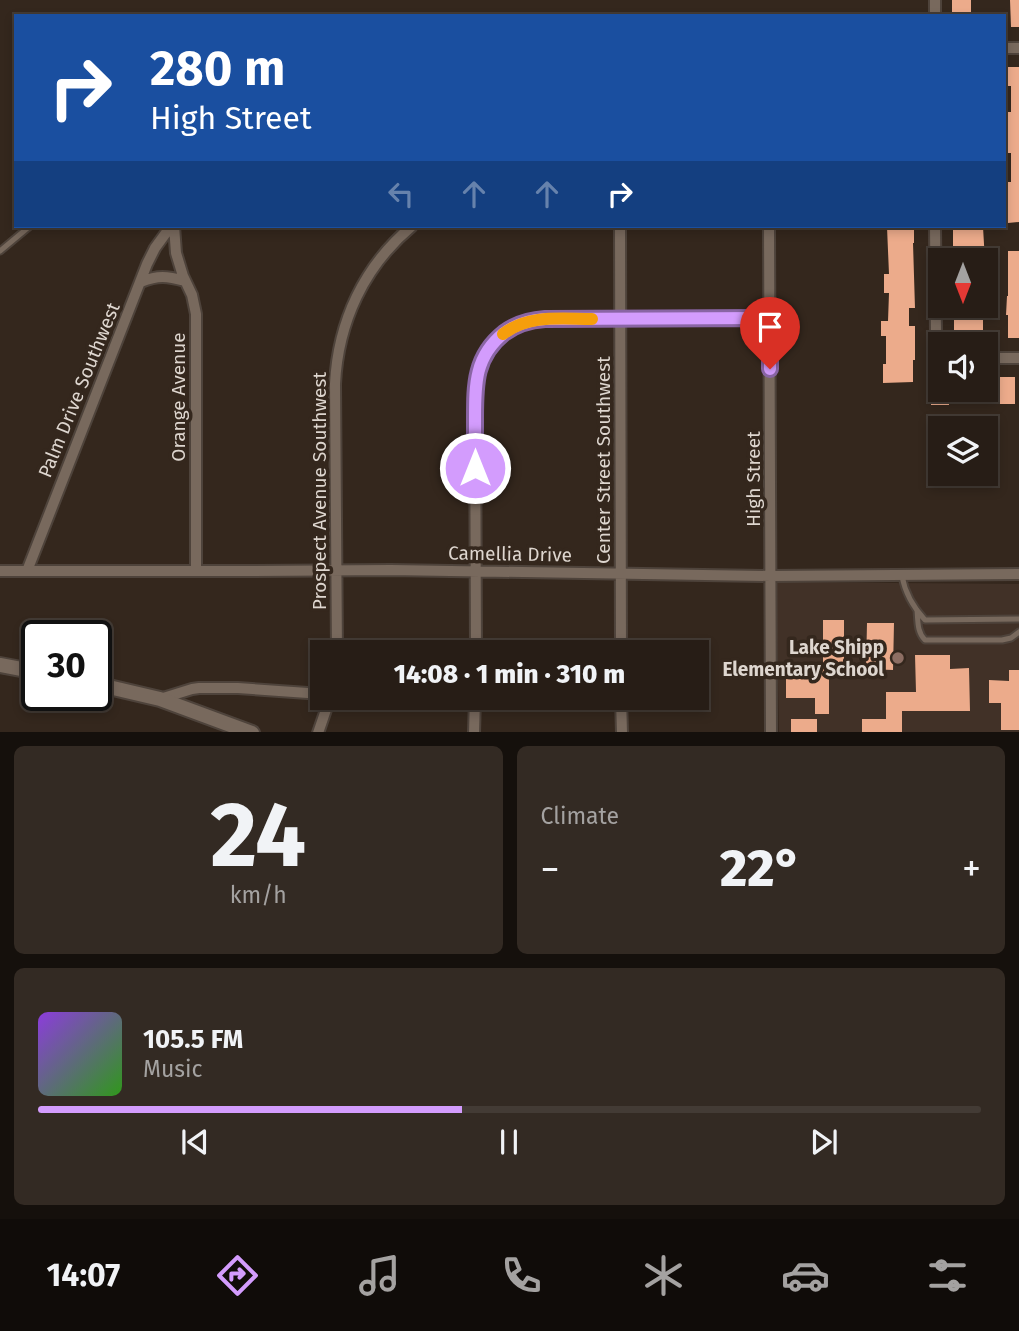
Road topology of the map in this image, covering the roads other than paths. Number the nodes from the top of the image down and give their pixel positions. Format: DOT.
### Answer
graph roads {
  1 [pos="28,228"];
  2 [pos="170,228"];
  3 [pos="172,228"];
  4 [pos="410,228"];
  5 [pos="621,228"];
  6 [pos="769,228"];
  7 [pos="935,228"];
  8 [pos="0,251"];
  9 [pos="185,281"];
  10 [pos="141,282"];
  11 [pos="620,318"];
  12 [pos="770,318"];
  13 [pos="936,332"];
  14 [pos="998,358"];
  15 [pos="1019,358"];
  16 [pos="0,570"];
  17 [pos="336,570"];
  18 [pos="474,570"];
  19 [pos="27,571"];
  20 [pos="196,571"];
  21 [pos="621,573"];
  22 [pos="1019,574"];
  23 [pos="902,575"];
  24 [pos="771,576"];
  25 [pos="917,610"];
  26 [pos="1019,619"];
  27 [pos="1019,632"];
  28 [pos="337,640"];
  29 [pos="476,640"];
  30 [pos="621,640"];
  31 [pos="0,664"];
  32 [pos="21,669"];
  33 [pos="112,688"];
  34 [pos="310,693"];
  35 [pos="160,699"];
  36 [pos="326,710"];
  37 [pos="475,710"];
  38 [pos="621,710"];
  39 [pos="249,732"];
  40 [pos="317,732"];
  41 [pos="474,732"];
  42 [pos="622,732"];
  43 [pos="771,732"];
  1 -- 8 [label="lane"];
  2 -- 10 [label="street, Palm Drive Southwest"];
  3 -- 9 [label="street, Orange Avenue"];
  4 -- 17 [label="street, Prospect Avenue Southwest"];
  5 -- 11 [label="street, Center Street Southwest"];
  6 -- 12 [label="street, High Street"];
  7 -- 13 [label="street"];
  9 -- 10 [label="street"];
  9 -- 20 [label="street, Orange Avenue"];
  10 -- 19 [label="street, Palm Drive Southwest"];
  11 -- 12 [label="street"];
  11 -- 18 [label="street"];
  11 -- 21 [label="street, Center Street Southwest"];
  12 -- 24 [label="street, High Street"];
  14 -- 15 [label="street"];
  16 -- 19 [label="street, Camellia Drive"];
  17 -- 18 [label="street, Camellia Drive"];
  17 -- 20 [label="street, Camellia Drive"];
  17 -- 28 [label="street, Prospect Avenue Southwest"];
  18 -- 21 [label="street, Camellia Drive"];
  18 -- 29 [label="street"];
  19 -- 20 [label="street, Camellia Drive"];
  21 -- 24 [label="street, Camellia Drive"];
  21 -- 30 [label="street, Center Street Southwest"];
  22 -- 23 [label="street, Camellia Drive"];
  23 -- 24 [label="street, Camellia Drive"];
  23 -- 25 [label="lane"];
  24 -- 43 [label="street, High Street"];
  25 -- 26 [label="lane"];
  25 -- 27 [label="lane"];
  31 -- 32 [label="street"];
  33 -- 35 [label="street"];
  34 -- 35 [label="street"];
  35 -- 39 [label="street"];
  36 -- 40 [label="street"];
  37 -- 41 [label="street"];
  38 -- 42 [label="street"];
}
